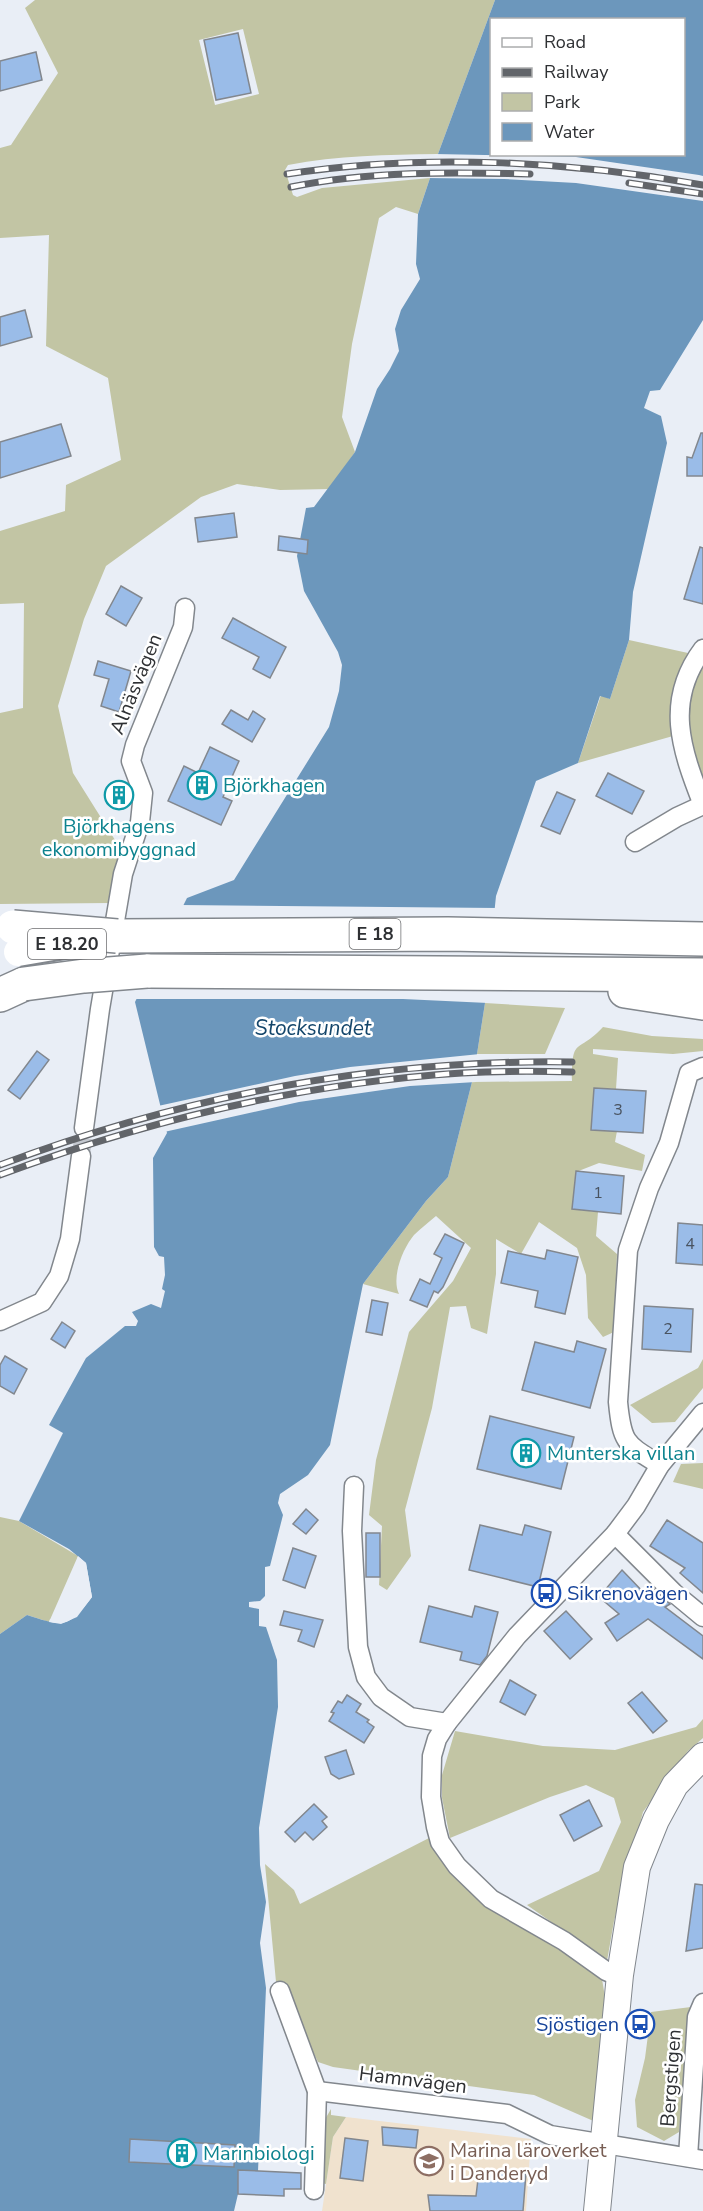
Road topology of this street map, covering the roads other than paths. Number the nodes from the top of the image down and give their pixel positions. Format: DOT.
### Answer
graph roads {
  1 [pos="185,608"];
  2 [pos="703,649"];
  3 [pos="703,805"];
  4 [pos="635,842"];
  5 [pos="703,928"];
  6 [pos="10,936"];
  7 [pos="633,938"];
  8 [pos="703,939"];
  9 [pos="703,975"];
  10 [pos="631,984"];
  11 [pos="12,989"];
  12 [pos="703,1003"];
  13 [pos="703,1067"];
  14 [pos="84,1128"];
  15 [pos="81,1156"];
  16 [pos="0,1321"];
  17 [pos="703,1413"];
  18 [pos="660,1465"];
  19 [pos="354,1486"];
  20 [pos="615,1534"];
  21 [pos="703,1617"];
  22 [pos="447,1723"];
  23 [pos="703,1756"];
  24 [pos="620,1975"];
  25 [pos="280,1991"];
  26 [pos="703,2003"];
  27 [pos="317,2091"];
  28 [pos="604,2144"];
  29 [pos="695,2158"];
  30 [pos="314,2190"];
  31 [pos="597,2211"];
  1 -- 14 [label="street, Alnäsvägen"];
  2 -- 3 [label="street"];
  3 -- 4 [label="street"];
  5 -- 7 [label="highway"];
  6 -- 7 [label="highway, E 18, bridge"];
  7 -- 8 [label="highway, E 18"];
  9 -- 10 [label="highway"];
  10 -- 11 [label="highway, E 18, bridge"];
  10 -- 12 [label="highway"];
  13 -- 18 [label="street"];
  15 -- 16 [label="street"];
  17 -- 18 [label="street"];
  18 -- 20 [label="street"];
  19 -- 22 [label="street"];
  20 -- 21 [label="street"];
  20 -- 22 [label="street"];
  22 -- 24 [label="street"];
  23 -- 24 [label="street"];
  24 -- 28 [label="street"];
  25 -- 27 [label="street"];
  26 -- 29 [label="street, Bergstigen"];
  27 -- 28 [label="street, Hamnvägen"];
  27 -- 30 [label="street"];
  28 -- 29 [label="street, Hamnvägen"];
  28 -- 31 [label="street"];
}
